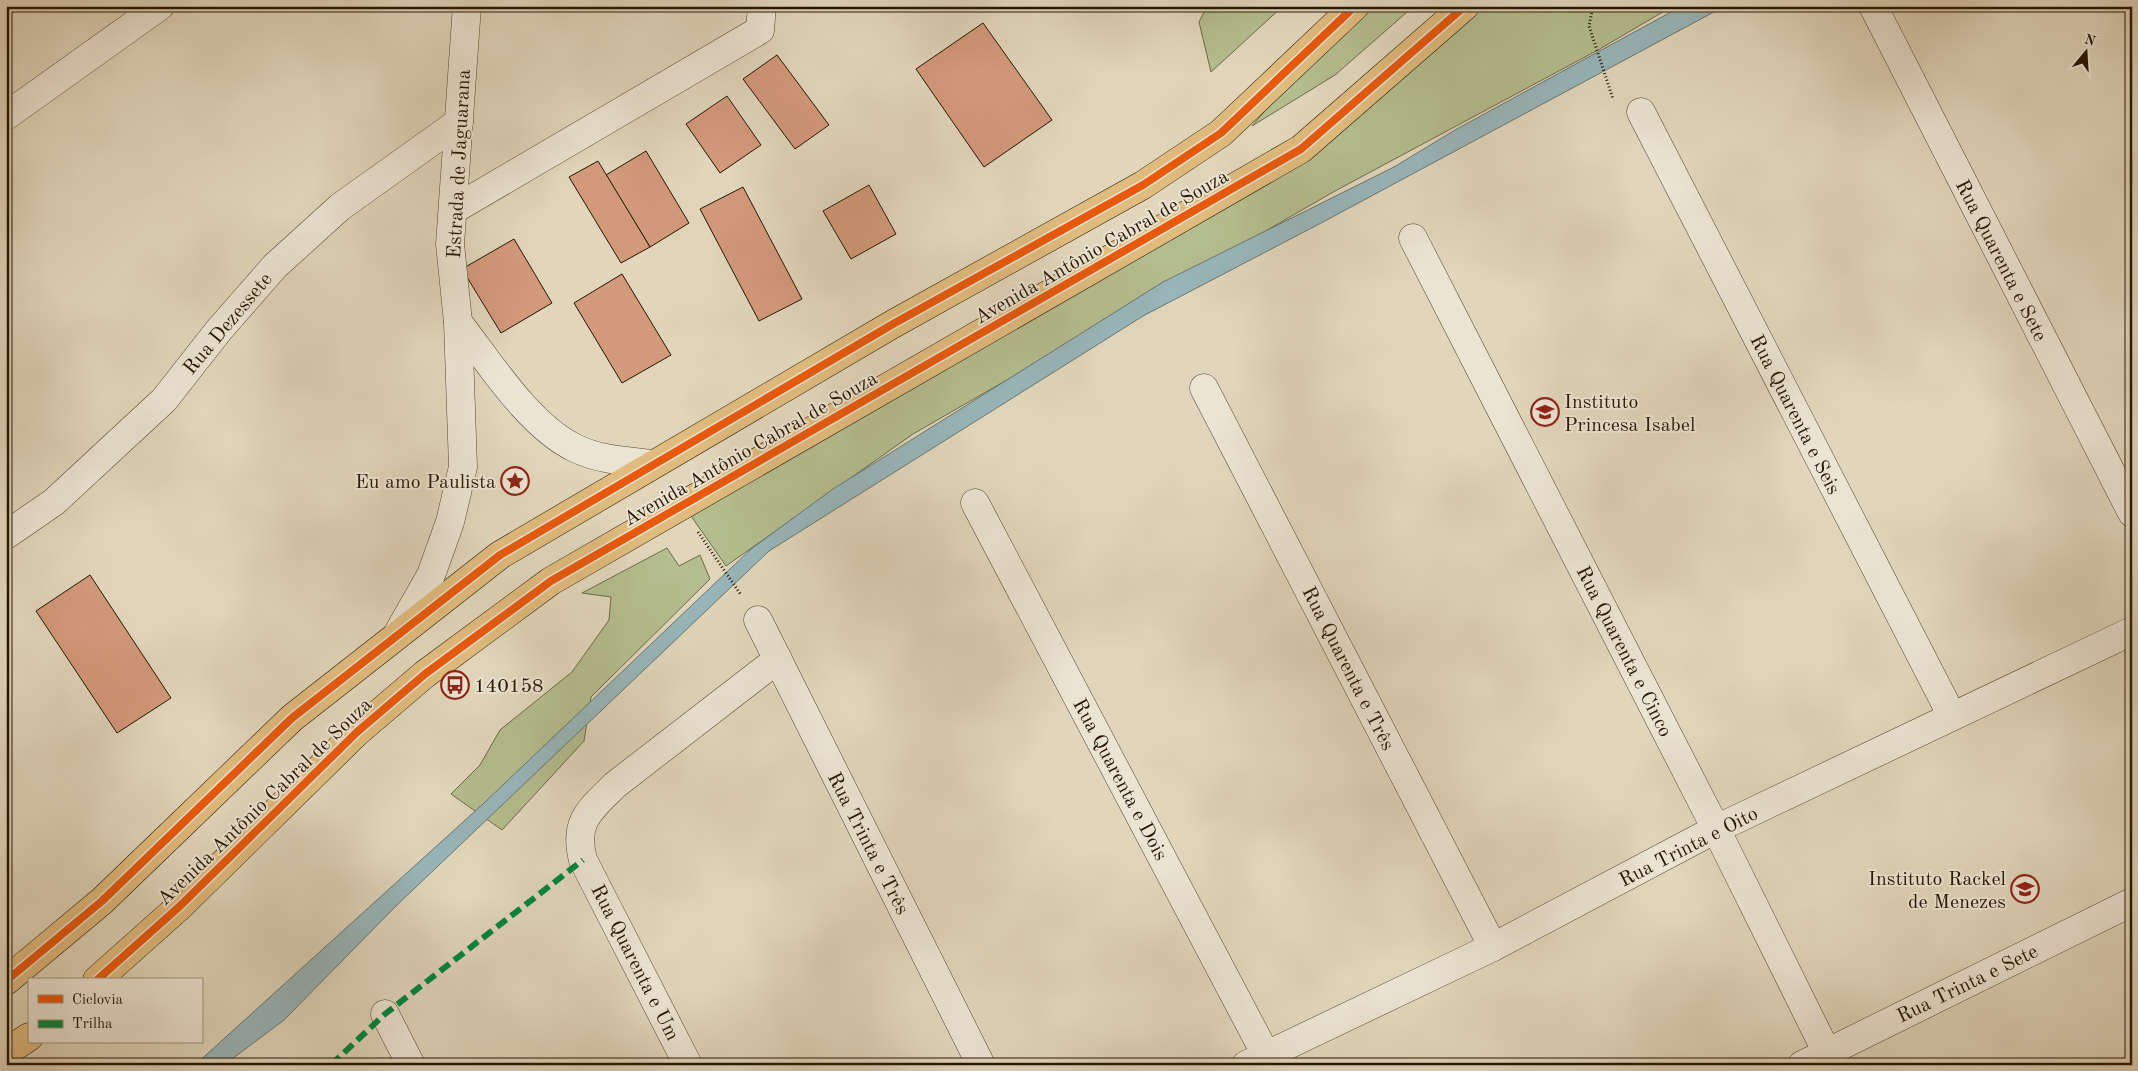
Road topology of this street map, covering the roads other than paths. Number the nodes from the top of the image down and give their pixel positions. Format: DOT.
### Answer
graph roads {
  1 [pos="160,6"];
  2 [pos="467,6"];
  3 [pos="762,6"];
  4 [pos="1354,6"];
  5 [pos="1465,6"];
  6 [pos="1872,6"];
  7 [pos="1641,112"];
  8 [pos="6,116"];
  9 [pos="459,122"];
  10 [pos="452,210"];
  11 [pos="1413,238"];
  12 [pos="458,322"];
  13 [pos="1204,388"];
  14 [pos="653,464"];
  15 [pos="975,503"];
  16 [pos="2132,513"];
  17 [pos="6,535"];
  18 [pos="758,620"];
  19 [pos="2132,631"];
  20 [pos="398,633"];
  21 [pos="778,659"];
  22 [pos="1952,716"];
  23 [pos="1716,829"];
  24 [pos="2132,902"];
  25 [pos="1493,947"];
  26 [pos="99,978"];
  27 [pos="6,982"];
  28 [pos="386,1014"];
  29 [pos="28,1037"];
  30 [pos="6,1052"];
  31 [pos="1830,1058"];
  32 [pos="1256,1060"];
  33 [pos="411,1065"];
  34 [pos="688,1065"];
  35 [pos="980,1065"];
  36 [pos="1802,1065"];
  1 -- 8 [label="street"];
  2 -- 9 [label="street, Estrada de Jaguarana"];
  3 -- 10 [label="street"];
  4 -- 14 [label="highway, Avenida Antônio Cabral de Souza"];
  5 -- 26 [label="highway, Avenida Antônio Cabral de Souza"];
  6 -- 16 [label="street, Rua Quarenta e Sete"];
  7 -- 22 [label="street, Rua Quarenta e Seis"];
  9 -- 10 [label="street, Estrada de Jaguarana"];
  9 -- 17 [label="street, Rua Dezessete"];
  10 -- 12 [label="street, Estrada de Jaguarana"];
  11 -- 23 [label="street, Rua Quarenta e Cinco"];
  12 -- 14 [label="street"];
  12 -- 20 [label="street, Estrada de Jaguarana"];
  13 -- 25 [label="street, Rua Quarenta e Três"];
  14 -- 20 [label="highway, Avenida Antônio Cabral de Souza"];
  15 -- 32 [label="street, Rua Quarenta e Dois"];
  18 -- 21 [label="street, Rua Trinta e Três"];
  19 -- 22 [label="street, Rua Trinta e Oito"];
  20 -- 27 [label="highway, Avenida Antônio Cabral de Souza"];
  21 -- 34 [label="street, Rua Quarenta e Um"];
  21 -- 35 [label="street, Rua Trinta e Três"];
  22 -- 23 [label="street, Rua Trinta e Oito"];
  23 -- 25 [label="street, Rua Trinta e Oito"];
  23 -- 31 [label="street, Rua Quarenta e Cinco"];
  24 -- 31 [label="street, Rua Trinta e Sete"];
  25 -- 32 [label="street, Rua Trinta e Oito"];
  28 -- 33 [label="street"];
  29 -- 30 [label="highway"];
  31 -- 36 [label="street, Rua Trinta e Sete"];
}
